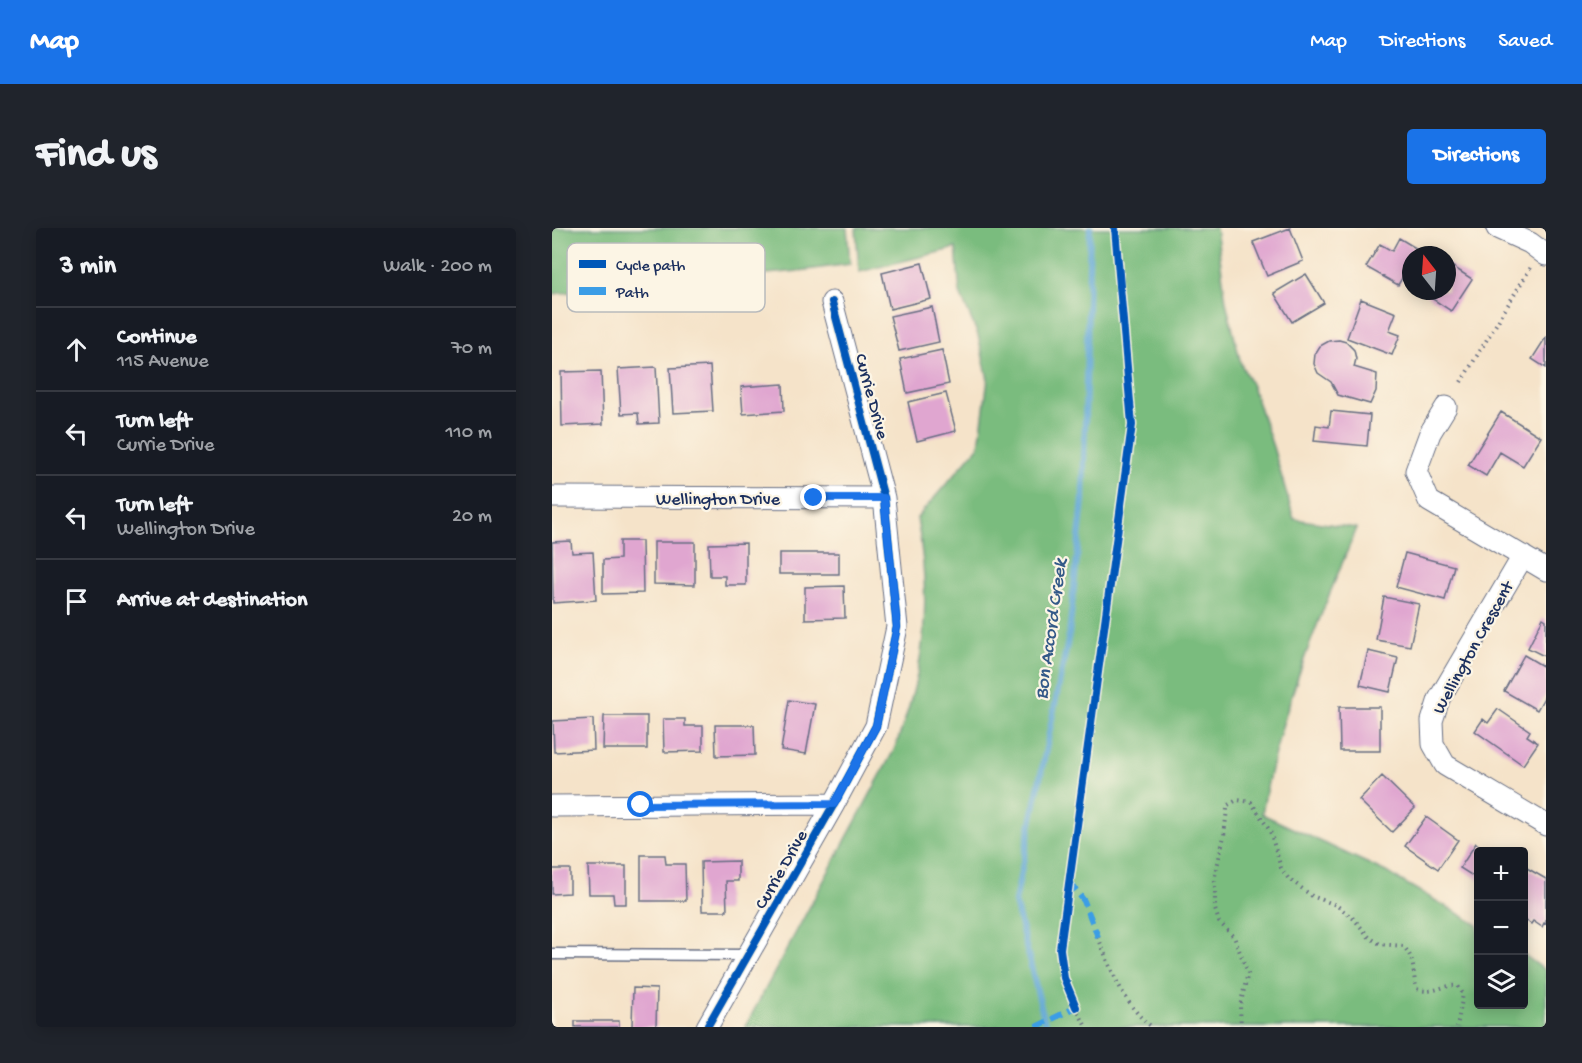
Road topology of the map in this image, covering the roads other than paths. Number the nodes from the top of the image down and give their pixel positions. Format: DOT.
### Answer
graph roads {
  1 [pos="1497,228"];
  2 [pos="1543,253"];
  3 [pos="832,302"];
  4 [pos="1446,407"];
  5 [pos="552,497"];
  6 [pos="884,498"];
  7 [pos="1523,556"];
  8 [pos="1546,570"];
  9 [pos="834,804"];
  10 [pos="552,806"];
  11 [pos="1546,825"];
  12 [pos="552,954"];
  13 [pos="748,956"];
  14 [pos="707,1027"];
  1 -- 2 [label="street"];
  3 -- 6 [label="street, Currie Drive"];
  4 -- 7 [label="street"];
  5 -- 6 [label="street, Wellington Drive"];
  6 -- 9 [label="street, Currie Drive"];
  7 -- 8 [label="street"];
  7 -- 11 [label="street, Wellington Crescent"];
  9 -- 10 [label="street"];
  9 -- 13 [label="street, Currie Drive"];
  12 -- 13 [label="lane"];
  13 -- 14 [label="street, Currie Drive"];
}
